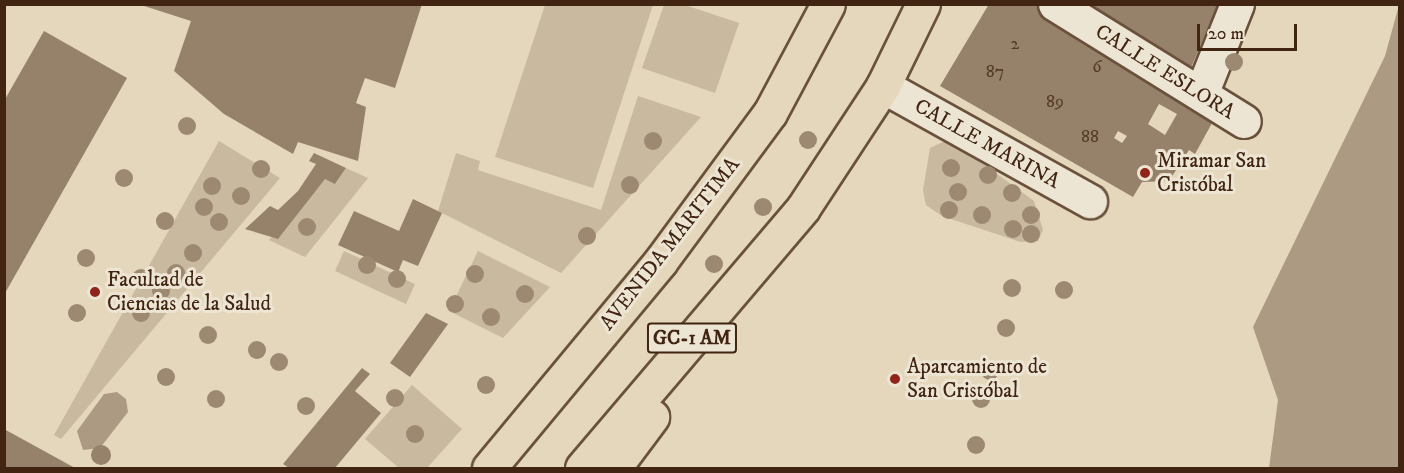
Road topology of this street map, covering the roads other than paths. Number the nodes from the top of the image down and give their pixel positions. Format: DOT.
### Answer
graph roads {
  1 [pos="828,4"];
  2 [pos="923,4"];
  3 [pos="1055,4"];
  4 [pos="1237,4"];
  5 [pos="883,86"];
  6 [pos="1201,94"];
  7 [pos="1244,120"];
  8 [pos="1090,201"];
  9 [pos="803,208"];
  10 [pos="660,262"];
  11 [pos="464,468"];
  12 [pos="489,468"];
  13 [pos="582,468"];
  14 [pos="614,468"];
  1 -- 10 [label="highway, AVENIDA MARITIMA / GC-1 AM"];
  2 -- 5 [label="highway, GC-1 AM"];
  3 -- 6 [label="street, CALLE ESLORA"];
  4 -- 6 [label="street"];
  5 -- 8 [label="street, CALLE MARINA"];
  5 -- 9 [label="highway, GC-1 AM"];
  6 -- 7 [label="street, CALLE ESLORA"];
  9 -- 13 [label="highway, GC-1 AM"];
  9 -- 14 [label="highway"];
  10 -- 11 [label="highway"];
  10 -- 12 [label="highway, AVENIDA MARITIMA / GC-1 AM"];
}
